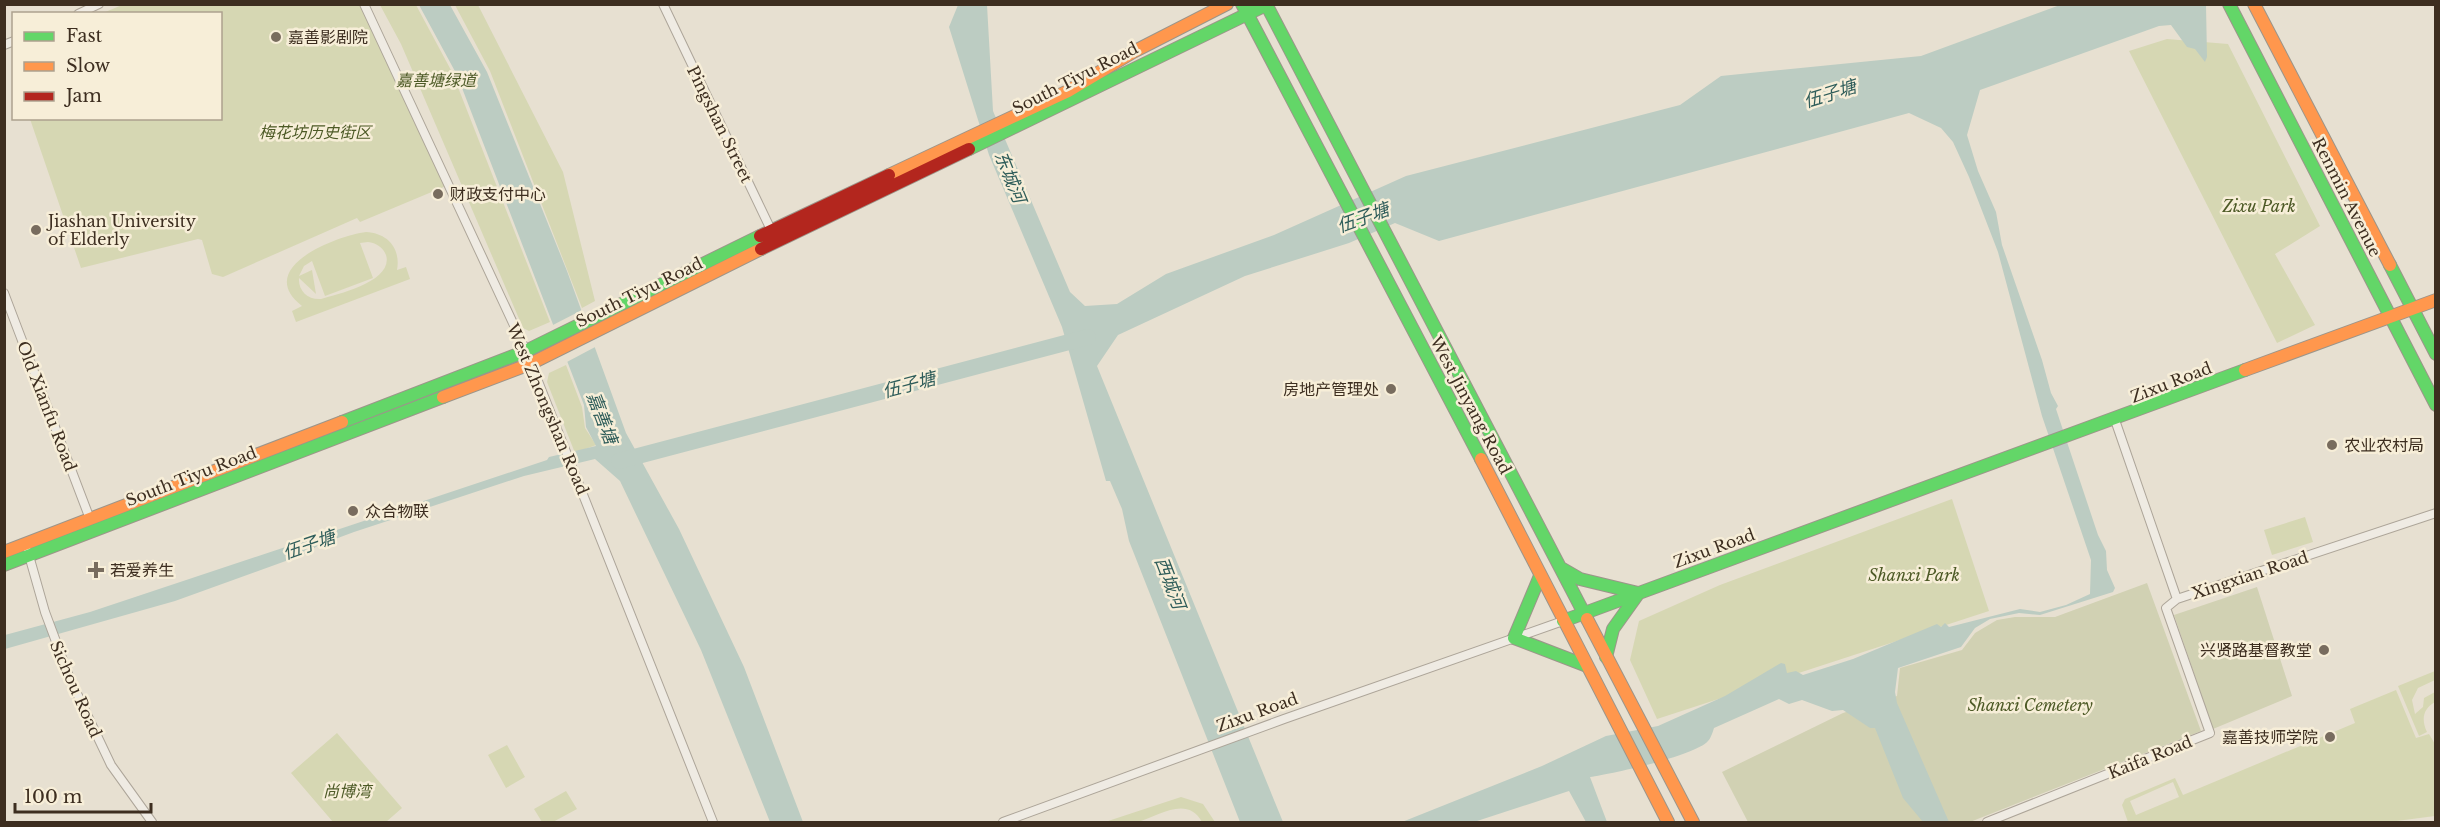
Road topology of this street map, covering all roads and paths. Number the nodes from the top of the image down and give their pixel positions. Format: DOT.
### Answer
graph roads {
  1 [pos="99,4"];
  2 [pos="364,4"];
  3 [pos="663,4"];
  4 [pos="1227,4"];
  5 [pos="2229,4"];
  6 [pos="2254,4"];
  7 [pos="1267,5"];
  8 [pos="1244,9"];
  9 [pos="82,12"];
  10 [pos="1028,115"];
  11 [pos="961,147"];
  12 [pos="772,231"];
  13 [pos="778,243"];
  14 [pos="4,293"];
  15 [pos="2436,300"];
  16 [pos="2412,309"];
  17 [pos="2390,317"];
  18 [pos="525,351"];
  19 [pos="2436,354"];
  20 [pos="530,364"];
  21 [pos="2436,405"];
  22 [pos="2115,420"];
  23 [pos="2436,513"];
  24 [pos="90,519"];
  25 [pos="28,550"];
  26 [pos="4,552"];
  27 [pos="4,565"];
  28 [pos="1560,568"];
  29 [pos="1540,576"];
  30 [pos="1639,593"];
  31 [pos="2176,599"];
  32 [pos="1584,613"];
  33 [pos="1563,621"];
  34 [pos="1514,638"];
  35 [pos="1606,657"];
  36 [pos="1587,666"];
  37 [pos="152,822"];
  38 [pos="713,822"];
  39 [pos="1003,822"];
  40 [pos="1668,822"];
  41 [pos="1693,822"];
  42 [pos="1987,822"];
  1 -- 9 [label="street"];
  2 -- 18 [label="street, West Zhongshan Road"];
  3 -- 12 [label="street, Pingshan Street"];
  4 -- 10 [label="main road, South Tiyu Road"];
  5 -- 17 [label="main road, Renmin Avenue"];
  6 -- 16 [label="main road, Renmin Avenue"];
  7 -- 8 [label="main road, South Tiyu Road"];
  7 -- 28 [label="main road, West Jinyang Road"];
  8 -- 10 [label="main road, South Tiyu Road"];
  8 -- 29 [label="main road, West Jinyang Road"];
  10 -- 11 [label="main road, South Tiyu Road"];
  11 -- 12 [label="main road, South Tiyu Road"];
  11 -- 13 [label="main road, South Tiyu Road"];
  12 -- 13 [label="street, Pingshan Street"];
  12 -- 18 [label="main road, South Tiyu Road"];
  13 -- 20 [label="main road, South Tiyu Road"];
  14 -- 24 [label="street, Old Xianfu Road"];
  15 -- 16 [label="main road, Zixu Road"];
  16 -- 17 [label="main road, Zixu Road"];
  16 -- 19 [label="main road, Renmin Avenue"];
  17 -- 21 [label="main road, Renmin Avenue"];
  17 -- 22 [label="main road, Zixu Road"];
  18 -- 20 [label="street, West Zhongshan Road"];
  18 -- 24 [label="main road, South Tiyu Road"];
  20 -- 25 [label="main road, South Tiyu Road"];
  20 -- 38 [label="street, West Zhongshan Road"];
  22 -- 30 [label="main road, Zixu Road"];
  22 -- 31 [label="street, Xingxian Road"];
  23 -- 31 [label="street, Xingxian Road"];
  24 -- 25 [label="main road, South Tiyu Road"];
  25 -- 26 [label="main road, South Tiyu Road"];
  25 -- 27 [label="main road, South Tiyu Road"];
  25 -- 37 [label="street, Sichou Road"];
  28 -- 30 [label="main road"];
  28 -- 32 [label="main road, West Jinyang Road"];
  29 -- 33 [label="main road, West Jinyang Road"];
  29 -- 34 [label="main road"];
  30 -- 32 [label="main road, Zixu Road"];
  30 -- 35 [label="main road"];
  31 -- 42 [label="street, Kaifa Road"];
  32 -- 33 [label="main road, Zixu Road"];
  32 -- 35 [label="main road, West Jinyang Road"];
  33 -- 34 [label="street, Zixu Road"];
  33 -- 36 [label="main road, West Jinyang Road"];
  34 -- 36 [label="main road"];
  34 -- 39 [label="street, Zixu Road"];
  35 -- 41 [label="main road, West Jinyang Road"];
  36 -- 40 [label="main road, West Jinyang Road"];
}
